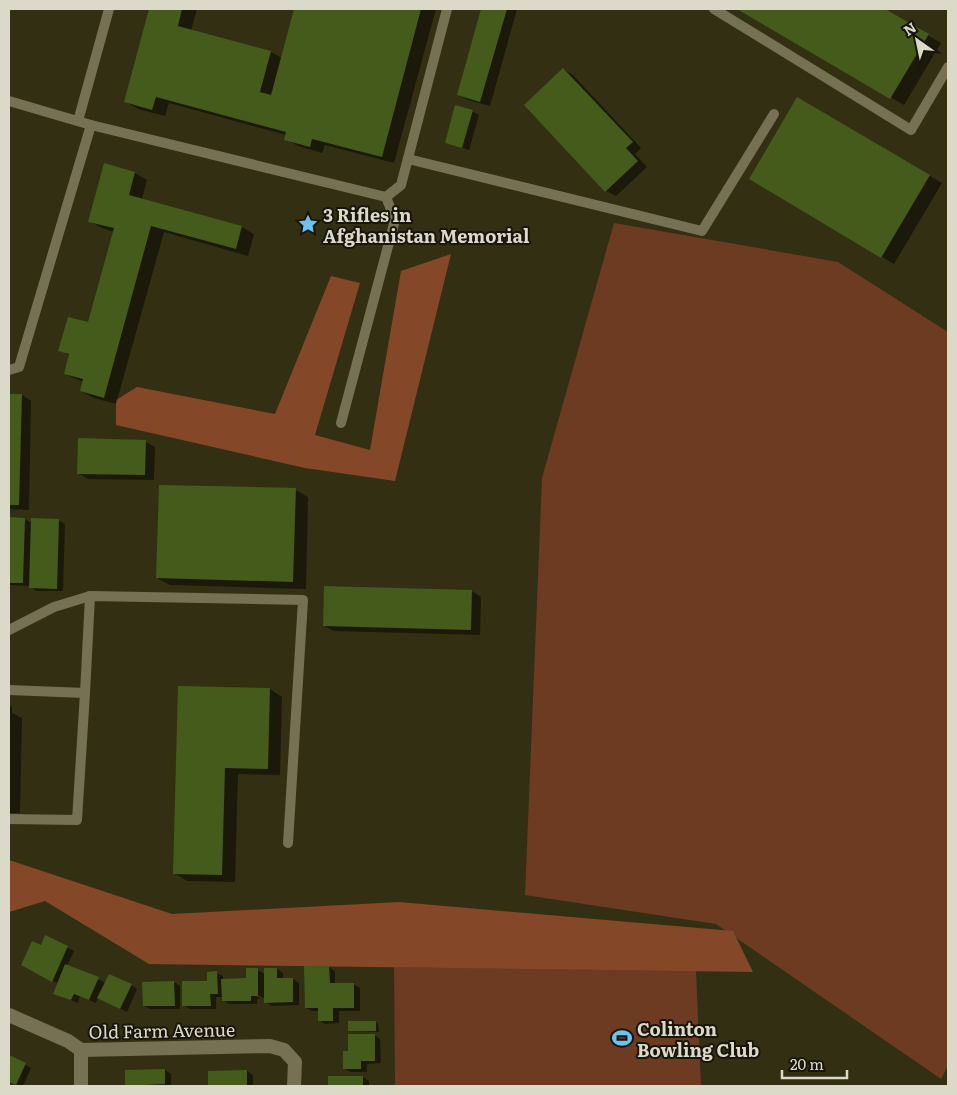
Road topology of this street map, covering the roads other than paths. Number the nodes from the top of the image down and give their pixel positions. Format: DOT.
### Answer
graph roads {
  1 [pos="109,9"];
  2 [pos="447,9"];
  3 [pos="714,9"];
  4 [pos="948,67"];
  5 [pos="9,101"];
  6 [pos="774,114"];
  7 [pos="78,121"];
  8 [pos="91,125"];
  9 [pos="408,159"];
  10 [pos="386,197"];
  11 [pos="9,370"];
  12 [pos="341,423"];
  13 [pos="90,596"];
  14 [pos="9,630"];
  15 [pos="9,690"];
  16 [pos="85,693"];
  17 [pos="9,819"];
  18 [pos="288,844"];
  19 [pos="9,1015"];
  20 [pos="81,1050"];
  21 [pos="81,1086"];
  22 [pos="294,1086"];
  1 -- 7 [label="lane"];
  2 -- 9 [label="lane"];
  3 -- 4 [label="lane"];
  5 -- 7 [label="lane"];
  6 -- 9 [label="lane"];
  7 -- 8 [label="lane"];
  8 -- 10 [label="lane"];
  8 -- 11 [label="lane"];
  9 -- 10 [label="lane"];
  10 -- 12 [label="lane"];
  13 -- 14 [label="lane"];
  13 -- 16 [label="lane"];
  13 -- 18 [label="lane"];
  15 -- 16 [label="lane"];
  16 -- 17 [label="lane"];
  19 -- 20 [label="street, Old Farm Avenue"];
  20 -- 21 [label="street"];
  20 -- 22 [label="street, Old Farm Avenue"];
}
